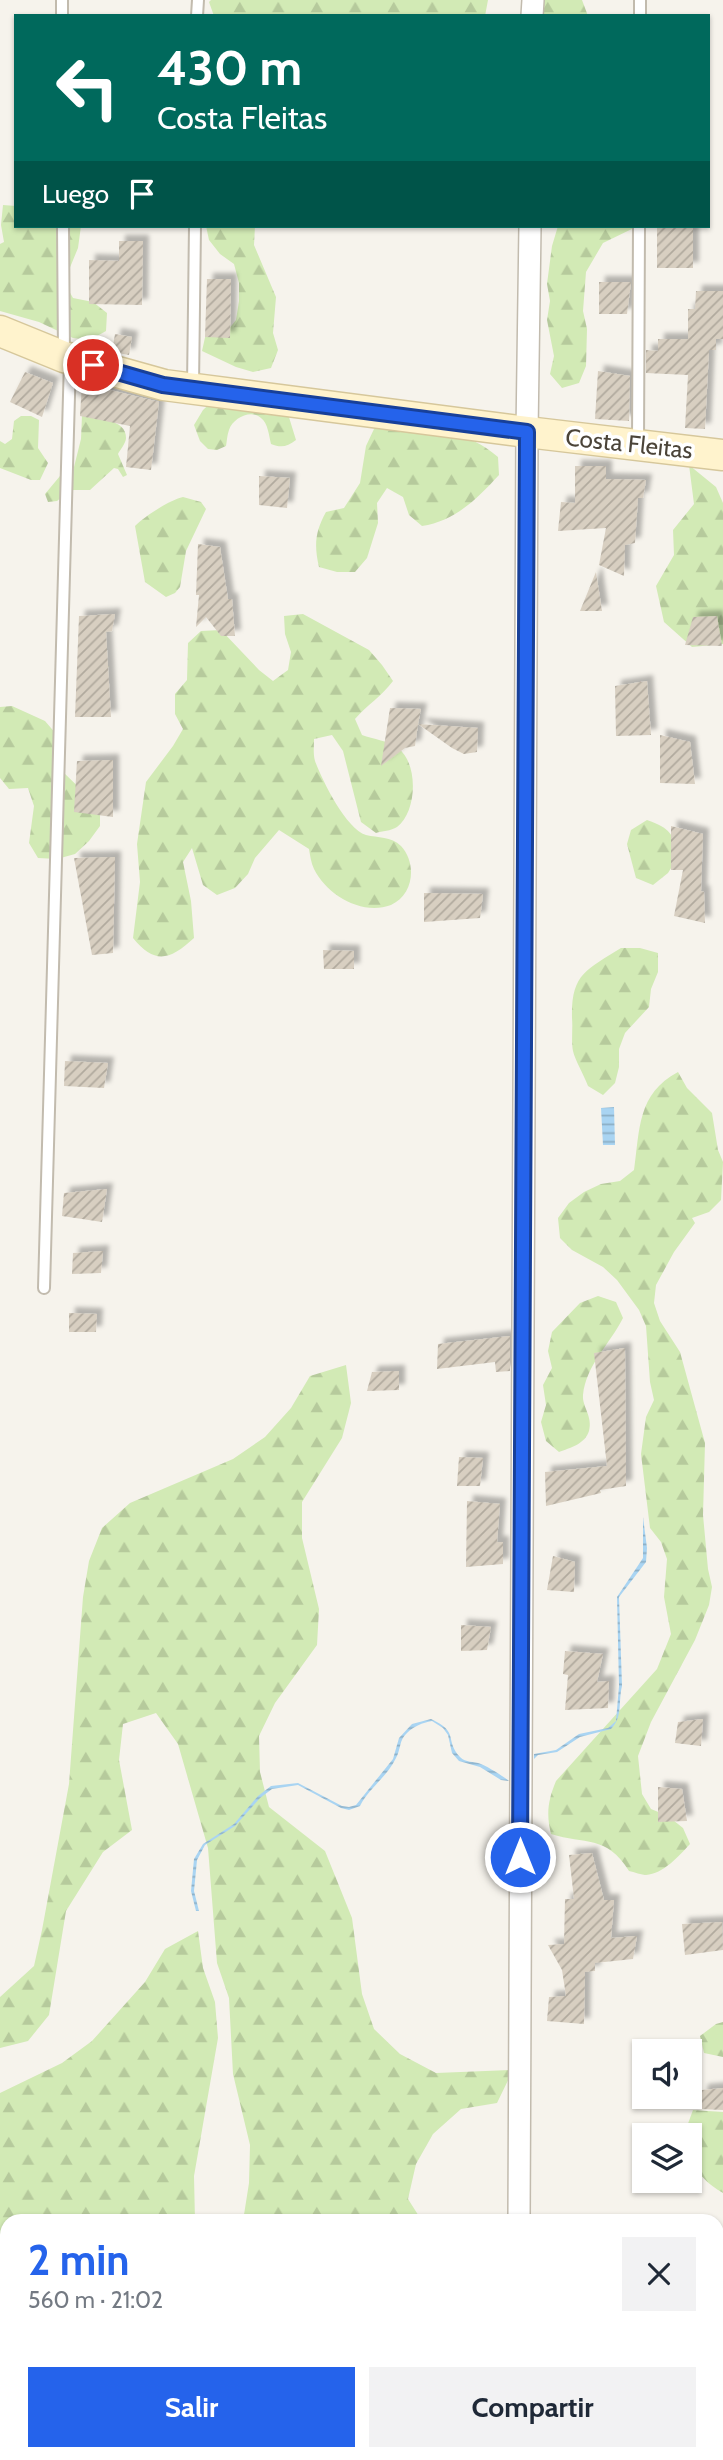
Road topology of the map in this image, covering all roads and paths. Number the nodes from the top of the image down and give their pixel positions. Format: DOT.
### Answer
graph roads {
  1 [pos="63,228"];
  2 [pos="195,228"];
  3 [pos="530,228"];
  4 [pos="639,228"];
  5 [pos="0,331"];
  6 [pos="67,358"];
  7 [pos="193,389"];
  8 [pos="527,432"];
  9 [pos="638,446"];
  10 [pos="723,454"];
  11 [pos="44,1288"];
  12 [pos="519,2214"];
  1 -- 6 [label="lane"];
  2 -- 7 [label="lane"];
  3 -- 8 [label="street"];
  4 -- 9 [label="lane"];
  5 -- 6 [label="main road, Costa Fleitas"];
  6 -- 7 [label="main road, Costa Fleitas"];
  6 -- 11 [label="lane"];
  7 -- 8 [label="main road, Costa Fleitas"];
  8 -- 9 [label="main road, Costa Fleitas"];
  8 -- 12 [label="street"];
  9 -- 10 [label="main road, Costa Fleitas"];
}
